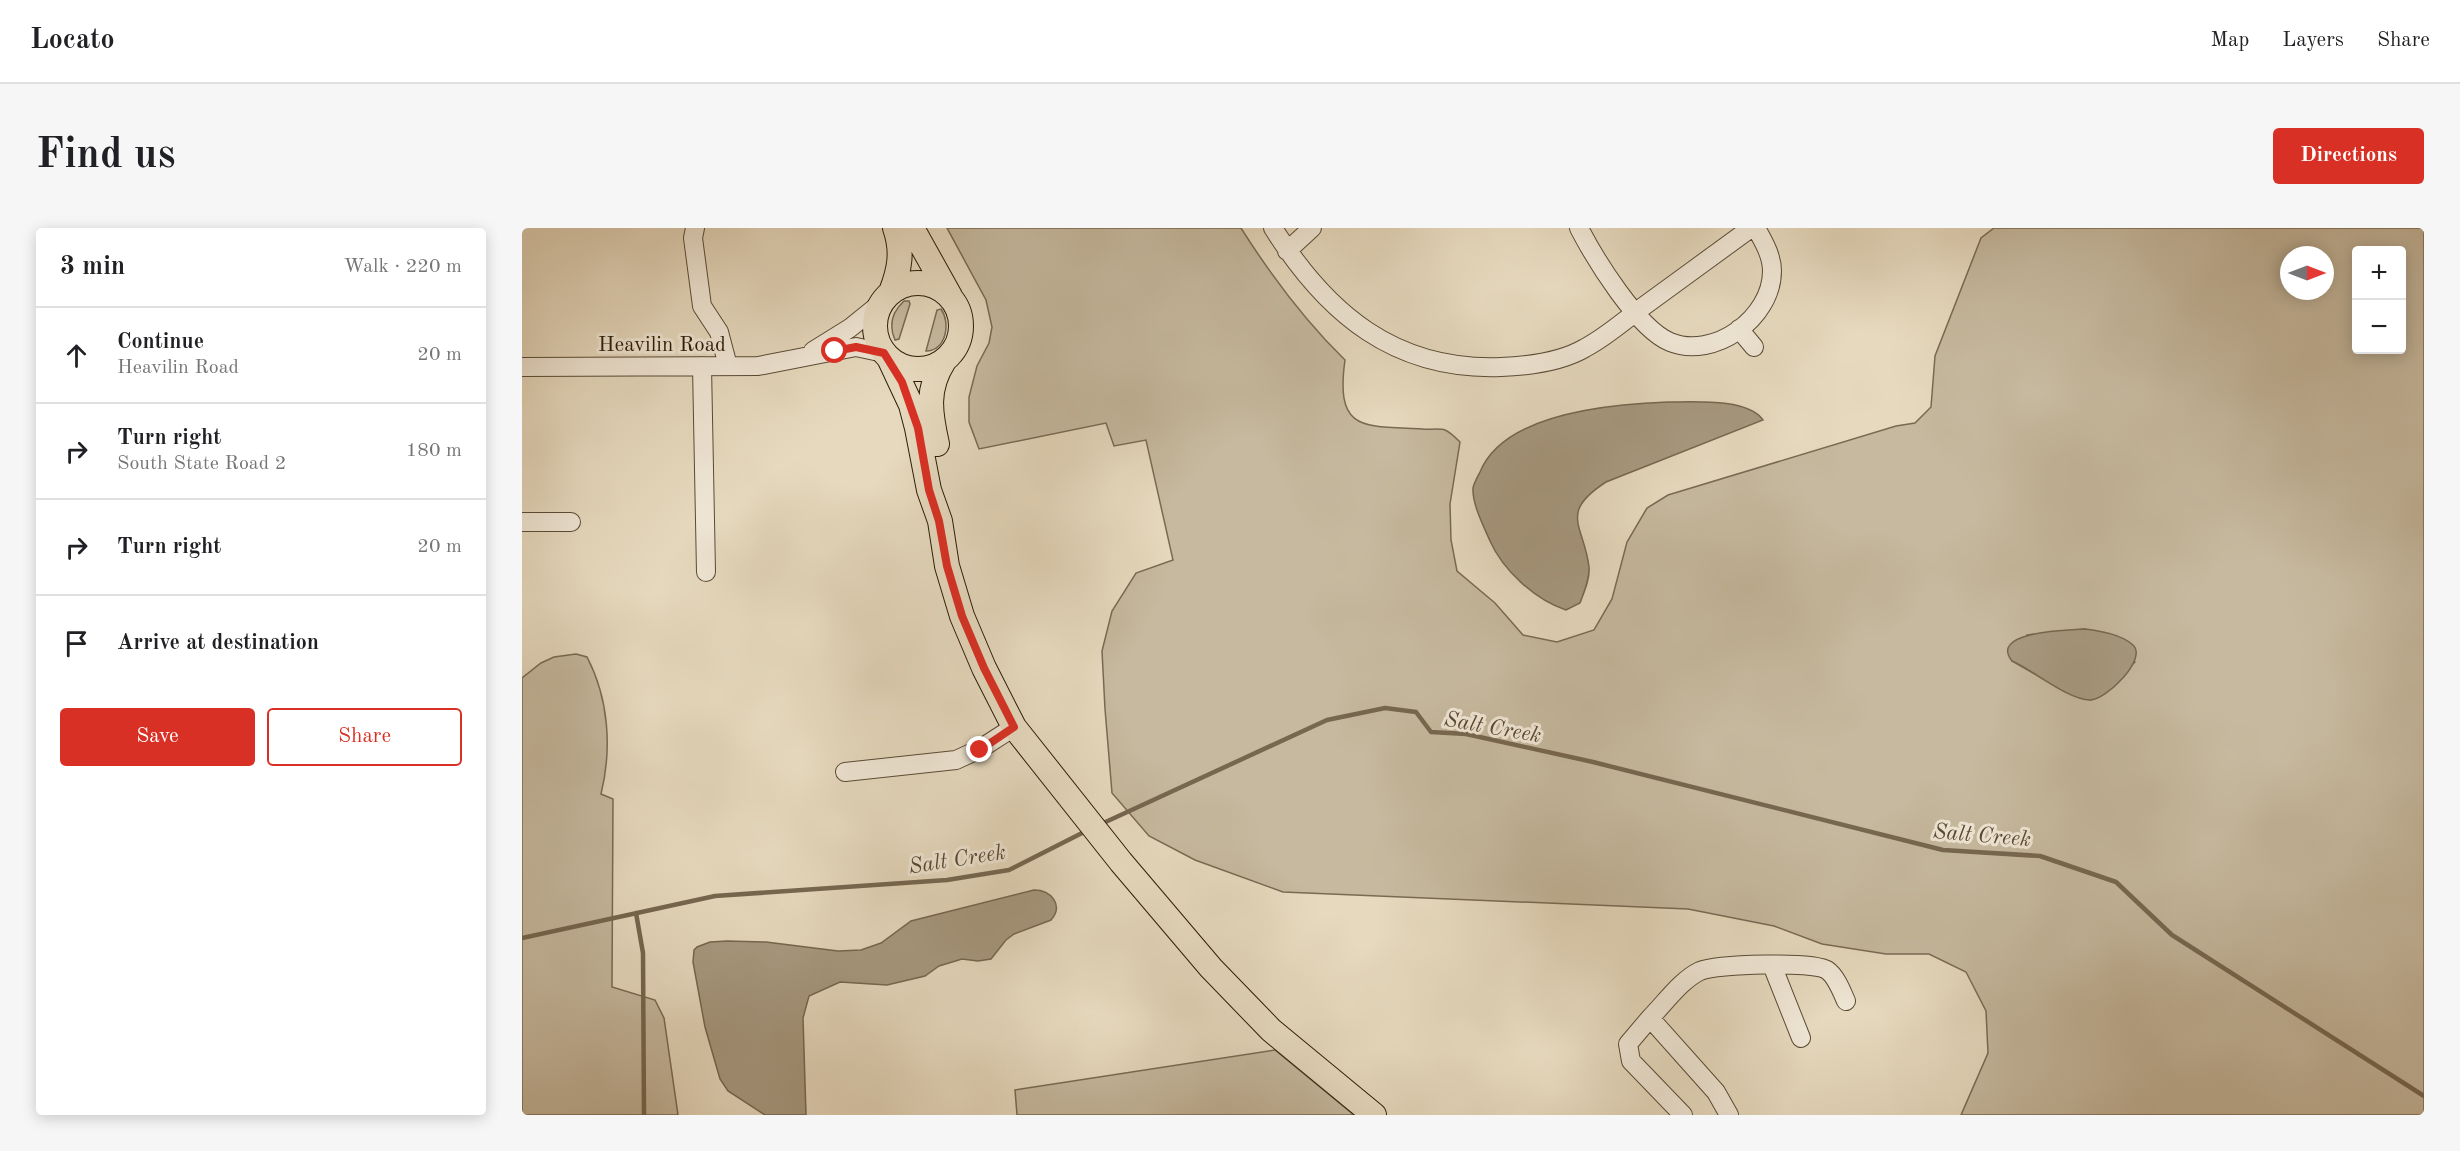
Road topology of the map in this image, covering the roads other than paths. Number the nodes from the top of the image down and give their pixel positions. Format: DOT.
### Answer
graph roads {
  1 [pos="695,228"];
  2 [pos="895,228"];
  3 [pos="912,228"];
  4 [pos="1273,228"];
  5 [pos="1312,228"];
  6 [pos="1580,228"];
  7 [pos="1751,228"];
  8 [pos="1756,228"];
  9 [pos="1287,250"];
  10 [pos="950,296"];
  11 [pos="886,297"];
  12 [pos="1635,313"];
  13 [pos="1738,329"];
  14 [pos="1754,347"];
  15 [pos="887,355"];
  16 [pos="801,358"];
  17 [pos="944,361"];
  18 [pos="702,366"];
  19 [pos="728,366"];
  20 [pos="522,367"];
  21 [pos="939,521"];
  22 [pos="522,522"];
  23 [pos="571,522"];
  24 [pos="705,572"];
  25 [pos="1014,727"];
  26 [pos="845,772"];
  27 [pos="1772,965"];
  28 [pos="1846,1001"];
  29 [pos="1650,1018"];
  30 [pos="1801,1038"];
  31 [pos="1374,1115"];
  32 [pos="1683,1115"];
  33 [pos="1729,1115"];
  1 -- 19 [label="street"];
  2 -- 11 [label="main road"];
  3 -- 10 [label="main road"];
  4 -- 9 [label="street"];
  5 -- 9 [label="street"];
  6 -- 12 [label="street"];
  7 -- 12 [label="street"];
  8 -- 13 [label="street"];
  9 -- 12 [label="street"];
  10 -- 11 [label="main road"];
  10 -- 17 [label="main road"];
  11 -- 15 [label="main road"];
  11 -- 16 [label="street, Heavilin Road"];
  12 -- 13 [label="street"];
  13 -- 14 [label="street"];
  15 -- 16 [label="street, Heavilin Road"];
  15 -- 17 [label="main road"];
  15 -- 21 [label="main road"];
  16 -- 19 [label="street, Heavilin Road"];
  17 -- 21 [label="main road"];
  18 -- 19 [label="street, Heavilin Road"];
  18 -- 20 [label="street, Heavilin Road"];
  18 -- 24 [label="street"];
  21 -- 25 [label="main road"];
  22 -- 23 [label="street"];
  25 -- 26 [label="street"];
  25 -- 31 [label="main road"];
  27 -- 28 [label="street"];
  27 -- 29 [label="street"];
  27 -- 30 [label="street"];
  29 -- 32 [label="street"];
  29 -- 33 [label="street"];
}
